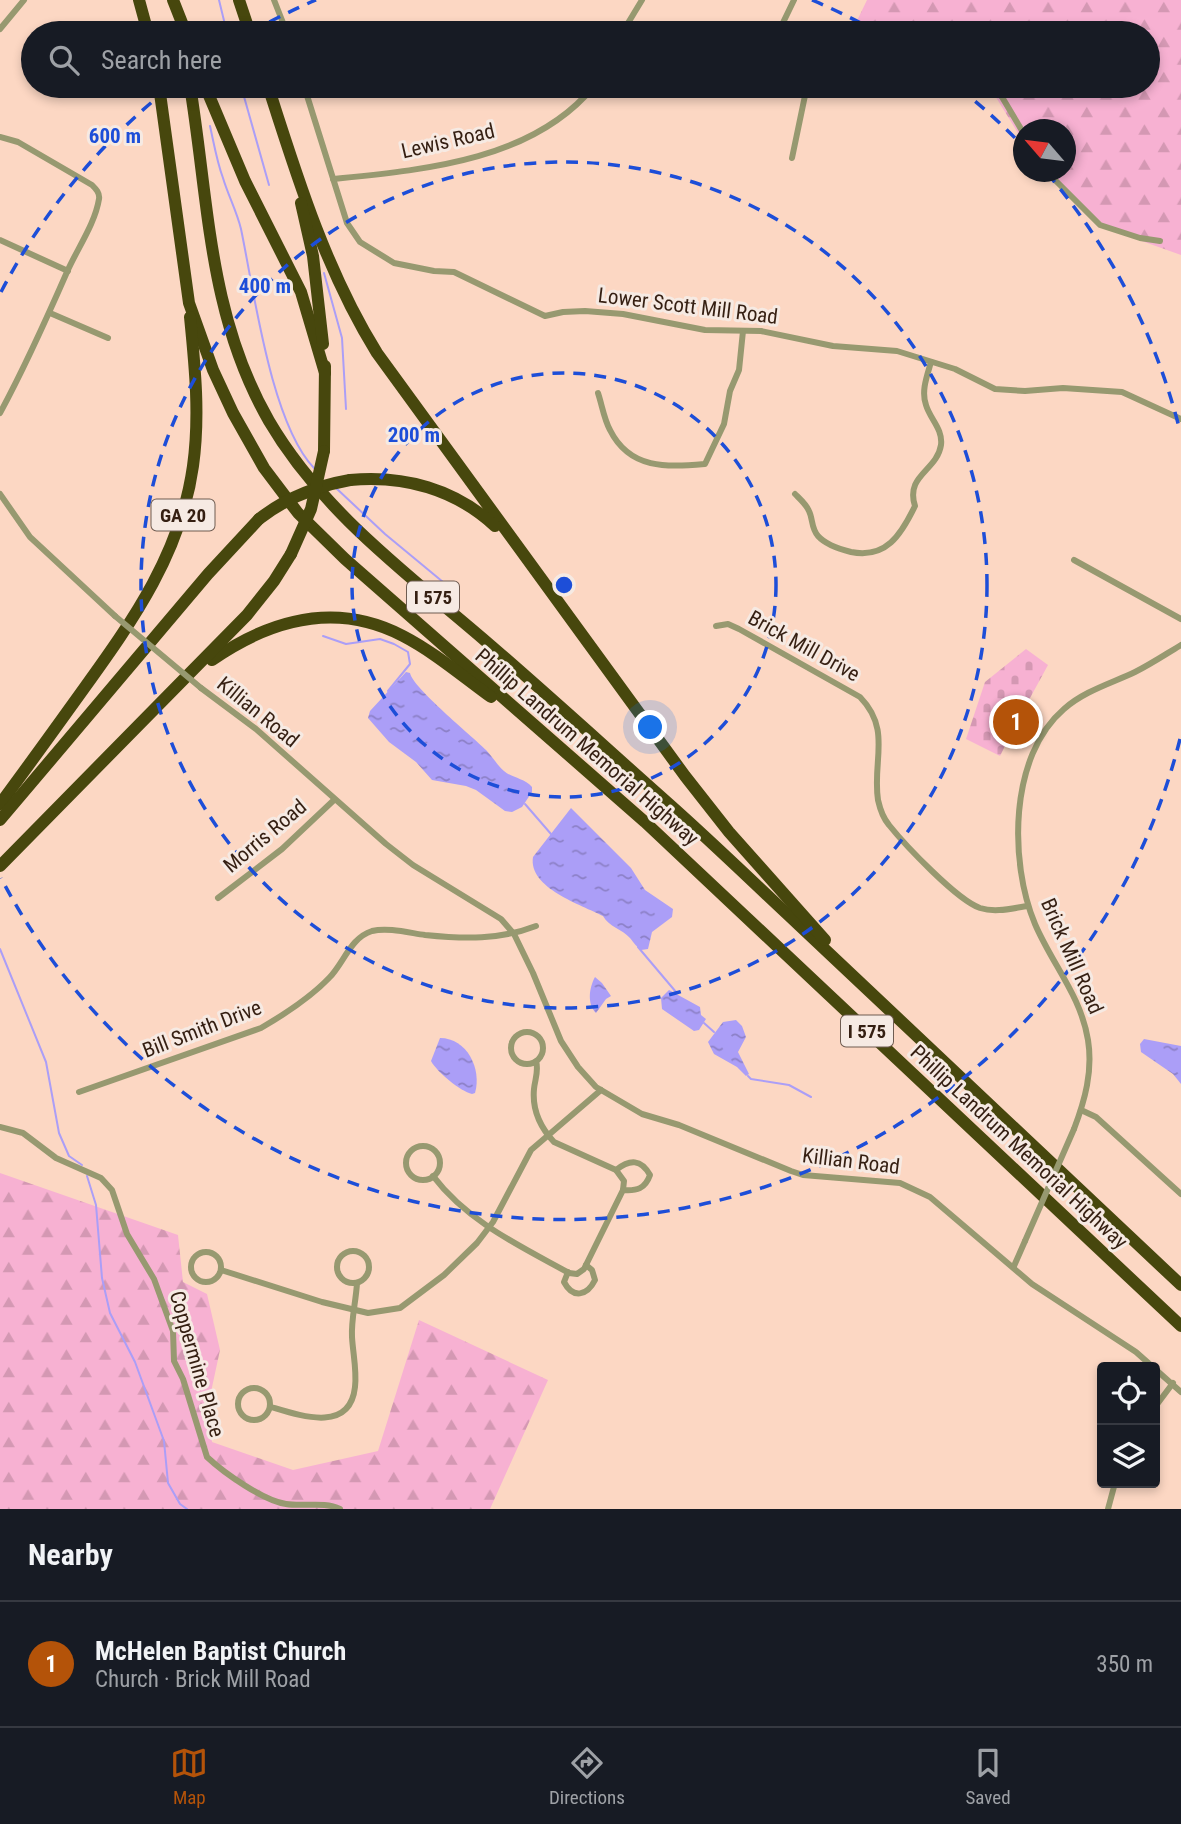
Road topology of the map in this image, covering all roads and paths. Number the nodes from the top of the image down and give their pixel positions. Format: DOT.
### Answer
graph roads {
  1 [pos="24,0"];
  2 [pos="139,0"];
  3 [pos="171,0"];
  4 [pos="239,0"];
  5 [pos="274,0"];
  6 [pos="642,0"];
  7 [pos="794,0"];
  8 [pos="145,21"];
  9 [pos="176,21"];
  10 [pos="181,21"];
  11 [pos="246,21"];
  12 [pos="282,21"];
  13 [pos="629,21"];
  14 [pos="784,21"];
  15 [pos="0,30"];
  16 [pos="161,98"];
  17 [pos="191,98"];
  18 [pos="210,98"];
  19 [pos="272,98"];
  20 [pos="308,98"];
  21 [pos="582,98"];
  22 [pos="804,98"];
  23 [pos="1003,98"];
  24 [pos="1015,119"];
  25 [pos="0,137"];
  26 [pos="289,152"];
  27 [pos="792,158"];
  28 [pos="333,180"];
  29 [pos="1056,182"];
  30 [pos="0,240"];
  31 [pos="1160,241"];
  32 [pos="68,271"];
  33 [pos="189,303"];
  34 [pos="50,313"];
  35 [pos="743,331"];
  36 [pos="108,338"];
  37 [pos="931,362"];
  38 [pos="325,373"];
  39 [pos="598,393"];
  40 [pos="0,413"];
  41 [pos="1181,419"];
  42 [pos="0,494"];
  43 [pos="795,494"];
  44 [pos="511,540"];
  45 [pos="1074,560"];
  46 [pos="1181,619"];
  47 [pos="716,626"];
  48 [pos="1181,645"];
  49 [pos="191,674"];
  50 [pos="550,739"];
  51 [pos="334,800"];
  52 [pos="0,804"];
  53 [pos="0,820"];
  54 [pos="0,866"];
  55 [pos="218,898"];
  56 [pos="1028,906"];
  57 [pos="536,926"];
  58 [pos="514,934"];
  59 [pos="870,991"];
  60 [pos="536,1061"];
  61 [pos="601,1090"];
  62 [pos="79,1092"];
  63 [pos="1081,1110"];
  64 [pos="0,1127"];
  65 [pos="547,1135"];
  66 [pos="616,1170"];
  67 [pos="433,1176"];
  68 [pos="623,1190"];
  69 [pos="1181,1194"];
  70 [pos="489,1227"];
  71 [pos="586,1265"];
  72 [pos="1014,1266"];
  73 [pos="221,1270"];
  74 [pos="568,1272"];
  75 [pos="357,1283"];
  76 [pos="1181,1285"];
  77 [pos="356,1310"];
  78 [pos="1181,1326"];
  79 [pos="1173,1383"];
  80 [pos="1181,1392"];
  81 [pos="1160,1400"];
  82 [pos="271,1407"];
  83 [pos="1114,1488"];
  84 [pos="340,1509"];
  85 [pos="1108,1509"];
  1 -- 15 [label="street"];
  2 -- 8 [label="highway"];
  3 -- 9 [label="highway"];
  3 -- 10 [label="highway"];
  4 -- 11 [label="highway"];
  5 -- 12 [label="street"];
  6 -- 13 [label="street"];
  7 -- 14 [label="street"];
  16 -- 33 [label="highway, Phillip Landrum Memorial Highway / I 575"];
  17 -- 59 [label="highway, Phillip Landrum Memorial Highway / I 575"];
  18 -- 38 [label="highway"];
  19 -- 26 [label="highway"];
  20 -- 28 [label="street, Lower Scott Mill Road"];
  21 -- 28 [label="street, Lewis Road"];
  22 -- 27 [label="street"];
  23 -- 24 [label="street"];
  25 -- 32 [label="street"];
  26 -- 38 [label="highway"];
  26 -- 44 [label="highway"];
  28 -- 35 [label="street, Lower Scott Mill Road"];
  29 -- 31 [label="street"];
  30 -- 32 [label="street"];
  32 -- 34 [label="street"];
  33 -- 50 [label="highway, Phillip Landrum Memorial Highway / I 575"];
  33 -- 52 [label="highway, GA 20"];
  34 -- 36 [label="street"];
  34 -- 40 [label="street"];
  35 -- 37 [label="street, Lower Scott Mill Road"];
  35 -- 39 [label="street"];
  37 -- 41 [label="street, Lower Scott Mill Road"];
  37 -- 43 [label="street"];
  38 -- 49 [label="highway, bridge"];
  42 -- 51 [label="street, Killian Road, bridge"];
  44 -- 53 [label="highway, bridge"];
  44 -- 59 [label="highway"];
  45 -- 46 [label="street"];
  47 -- 56 [label="street, Brick Mill Drive"];
  48 -- 56 [label="street, Brick Mill Road"];
  49 -- 50 [label="highway"];
  49 -- 54 [label="highway"];
  50 -- 78 [label="highway, Phillip Landrum Memorial Highway / I 575"];
  51 -- 55 [label="street, Morris Road"];
  51 -- 58 [label="street, Killian Road"];
  56 -- 63 [label="street, Brick Mill Road"];
  57 -- 58 [label="street"];
  58 -- 61 [label="street, Killian Road"];
  58 -- 62 [label="street, Bill Smith Drive"];
  59 -- 76 [label="highway, Phillip Landrum Memorial Highway / I 575"];
  60 -- 60 [label="street"];
  60 -- 65 [label="street"];
  61 -- 65 [label="street"];
  61 -- 72 [label="street, Killian Road"];
  63 -- 69 [label="street"];
  63 -- 72 [label="street, Brick Mill Road, bridge"];
  64 -- 84 [label="street, Coppermine Place"];
  65 -- 66 [label="street"];
  65 -- 70 [label="street"];
  66 -- 68 [label="street"];
  66 -- 68 [label="street"];
  67 -- 67 [label="street"];
  67 -- 70 [label="street"];
  68 -- 71 [label="street"];
  70 -- 74 [label="street"];
  70 -- 77 [label="street"];
  71 -- 74 [label="street"];
  71 -- 74 [label="street"];
  72 -- 79 [label="street, Killian Road"];
  73 -- 73 [label="street"];
  73 -- 77 [label="street"];
  75 -- 75 [label="street"];
  75 -- 77 [label="street"];
  77 -- 82 [label="street"];
  79 -- 80 [label="street, Killian Road"];
  79 -- 81 [label="street"];
  82 -- 82 [label="street"];
  83 -- 85 [label="street"];
}
